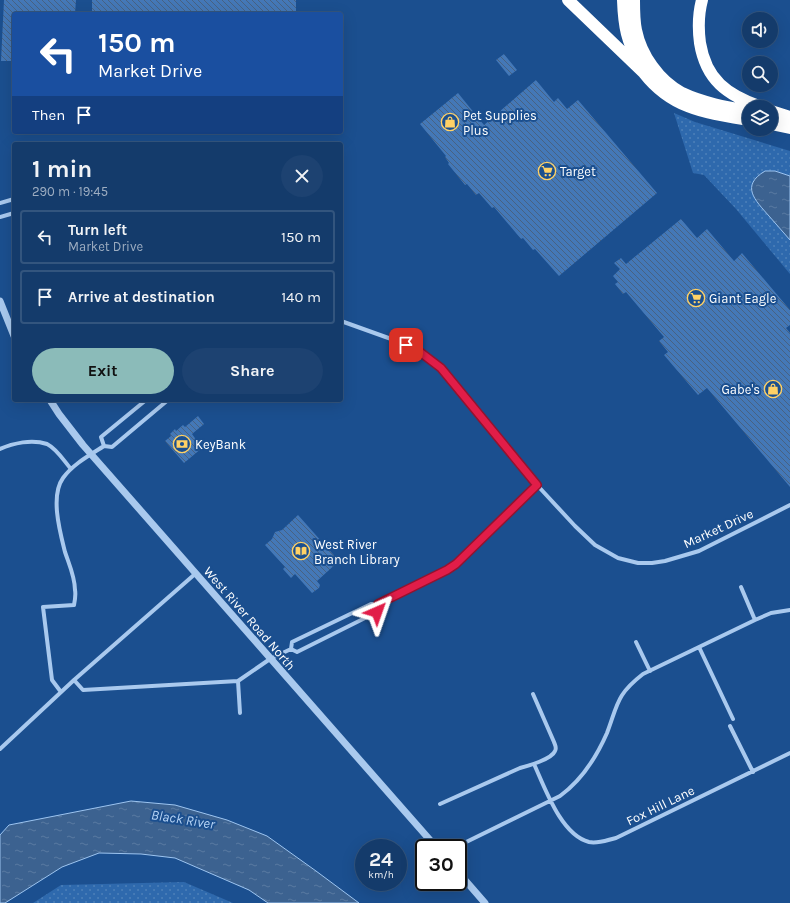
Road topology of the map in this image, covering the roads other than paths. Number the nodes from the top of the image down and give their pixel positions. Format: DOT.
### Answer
graph roads {
  1 [pos="568,0"];
  2 [pos="623,0"];
  3 [pos="634,0"];
  4 [pos="702,0"];
  5 [pos="644,73"];
  6 [pos="743,100"];
  7 [pos="742,110"];
  8 [pos="778,114"];
  9 [pos="778,116"];
  10 [pos="790,118"];
  11 [pos="742,119"];
  12 [pos="778,125"];
  13 [pos="790,128"];
  14 [pos="12,200"];
  15 [pos="0,203"];
  16 [pos="12,214"];
  17 [pos="0,217"];
  18 [pos="0,300"];
  19 [pos="343,322"];
  20 [pos="12,331"];
  21 [pos="51,402"];
  22 [pos="144,402"];
  23 [pos="166,402"];
  24 [pos="104,446"];
  25 [pos="0,449"];
  26 [pos="91,455"];
  27 [pos="71,469"];
  28 [pos="537,485"];
  29 [pos="790,505"];
  30 [pos="195,574"];
  31 [pos="741,588"];
  32 [pos="378,604"];
  33 [pos="790,610"];
  34 [pos="755,620"];
  35 [pos="636,642"];
  36 [pos="699,647"];
  37 [pos="291,649"];
  38 [pos="270,659"];
  39 [pos="650,671"];
  40 [pos="74,680"];
  41 [pos="238,681"];
  42 [pos="61,692"];
  43 [pos="533,694"];
  44 [pos="240,713"];
  45 [pos="733,719"];
  46 [pos="730,726"];
  47 [pos="0,748"];
  48 [pos="790,754"];
  49 [pos="534,764"];
  50 [pos="753,772"];
  51 [pos="551,801"];
  52 [pos="440,804"];
  53 [pos="429,839"];
  54 [pos="467,842"];
  55 [pos="467,882"];
  56 [pos="485,903"];
  1 -- 5 [label="highway"];
  2 -- 5 [label="highway"];
  3 -- 7 [label="highway"];
  4 -- 6 [label="highway"];
  5 -- 11 [label="highway"];
  8 -- 10 [label="highway"];
  9 -- 10 [label="highway"];
  12 -- 13 [label="highway"];
  14 -- 15 [label="street"];
  16 -- 17 [label="street"];
  18 -- 20 [label="street"];
  19 -- 28 [label="street, Market Drive"];
  21 -- 26 [label="street, West River Road North"];
  22 -- 24 [label="street"];
  23 -- 24 [label="street"];
  24 -- 26 [label="street"];
  25 -- 27 [label="street"];
  26 -- 27 [label="street"];
  26 -- 30 [label="street, West River Road North"];
  27 -- 42 [label="street"];
  28 -- 29 [label="street, Market Drive"];
  28 -- 32 [label="street"];
  30 -- 38 [label="street, West River Road North"];
  30 -- 40 [label="street"];
  31 -- 34 [label="street"];
  32 -- 37 [label="street"];
  32 -- 37 [label="street"];
  33 -- 34 [label="street"];
  34 -- 36 [label="street"];
  35 -- 39 [label="street"];
  36 -- 39 [label="street"];
  36 -- 45 [label="street"];
  37 -- 38 [label="street"];
  38 -- 41 [label="street"];
  38 -- 53 [label="street, West River Road North"];
  39 -- 51 [label="street"];
  40 -- 41 [label="street"];
  40 -- 42 [label="street"];
  41 -- 44 [label="street"];
  42 -- 47 [label="street"];
  43 -- 49 [label="street"];
  46 -- 50 [label="street"];
  48 -- 50 [label="street, Fox Hill Lane"];
  49 -- 51 [label="street, Fox Hill Lane"];
  49 -- 52 [label="street"];
  50 -- 51 [label="street, Fox Hill Lane"];
  51 -- 54 [label="street"];
  55 -- 56 [label="street"];
}
